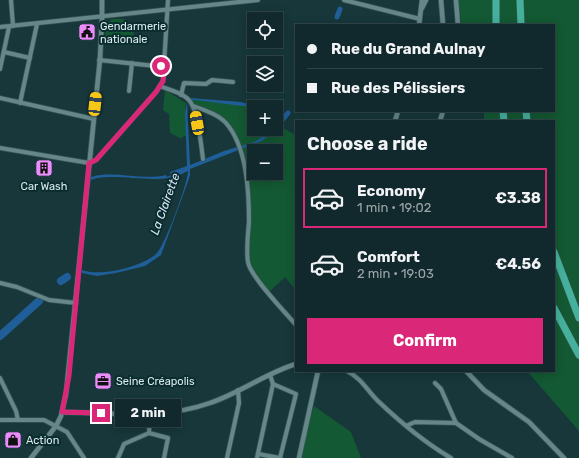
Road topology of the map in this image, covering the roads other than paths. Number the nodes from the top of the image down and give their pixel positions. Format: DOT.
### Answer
graph roads {
  1 [pos="11,0"];
  2 [pos="102,0"];
  3 [pos="168,0"];
  4 [pos="258,0"];
  5 [pos="344,0"];
  6 [pos="422,0"];
  7 [pos="426,0"];
  8 [pos="441,0"];
  9 [pos="456,0"];
  10 [pos="496,0"];
  11 [pos="520,0"];
  12 [pos="353,1"];
  13 [pos="168,9"];
  14 [pos="421,9"];
  15 [pos="102,17"];
  16 [pos="420,19"];
  17 [pos="37,24"];
  18 [pos="419,24"];
  19 [pos="443,24"];
  20 [pos="458,24"];
  21 [pos="496,24"];
  22 [pos="521,24"];
  23 [pos="11,26"];
  24 [pos="0,27"];
  25 [pos="4,52"];
  26 [pos="30,58"];
  27 [pos="99,60"];
  28 [pos="132,64"];
  29 [pos="165,67"];
  30 [pos="0,69"];
  31 [pos="233,82"];
  32 [pos="160,86"];
  33 [pos="129,91"];
  34 [pos="181,95"];
  35 [pos="0,98"];
  36 [pos="20,103"];
  37 [pos="193,106"];
  38 [pos="94,119"];
  39 [pos="0,148"];
  40 [pos="204,159"];
  41 [pos="89,163"];
  42 [pos="555,255"];
  43 [pos="0,283"];
  44 [pos="76,303"];
  45 [pos="555,310"];
  46 [pos="579,318"];
  47 [pos="295,324"];
  48 [pos="579,355"];
  49 [pos="295,364"];
  50 [pos="318,372"];
  51 [pos="349,372"];
  52 [pos="467,372"];
  53 [pos="270,375"];
  54 [pos="0,378"];
  55 [pos="435,383"];
  56 [pos="273,384"];
  57 [pos="238,390"];
  58 [pos="62,414"];
  59 [pos="150,415"];
  60 [pos="0,420"];
  61 [pos="18,420"];
  62 [pos="456,423"];
  63 [pos="408,425"];
  64 [pos="56,426"];
  65 [pos="149,433"];
  66 [pos="257,456"];
  67 [pos="31,458"];
  68 [pos="84,458"];
  69 [pos="118,458"];
  70 [pos="164,458"];
  71 [pos="227,458"];
  72 [pos="299,458"];
  73 [pos="452,458"];
  74 [pos="512,458"];
  75 [pos="564,458"];
  1 -- 23 [label="street"];
  2 -- 15 [label="street"];
  3 -- 13 [label="street"];
  4 -- 13 [label="street"];
  5 -- 12 [label="street"];
  6 -- 14 [label="street"];
  7 -- 14 [label="street"];
  8 -- 19 [label="street"];
  9 -- 20 [label="street"];
  10 -- 21 [label="highway"];
  11 -- 22 [label="highway"];
  12 -- 16 [label="street"];
  13 -- 15 [label="street"];
  13 -- 29 [label="street"];
  14 -- 16 [label="street"];
  15 -- 17 [label="street"];
  15 -- 27 [label="street"];
  16 -- 18 [label="street"];
  17 -- 23 [label="street"];
  17 -- 26 [label="street"];
  23 -- 24 [label="street"];
  23 -- 25 [label="street"];
  25 -- 26 [label="street"];
  25 -- 30 [label="street"];
  26 -- 36 [label="street"];
  27 -- 28 [label="street"];
  27 -- 38 [label="street"];
  28 -- 29 [label="street"];
  28 -- 33 [label="street"];
  29 -- 32 [label="street"];
  31 -- 34 [label="street"];
  32 -- 34 [label="street"];
  32 -- 41 [label="street"];
  34 -- 37 [label="street"];
  35 -- 36 [label="street"];
  36 -- 38 [label="street"];
  37 -- 40 [label="street"];
  37 -- 47 [label="street"];
  38 -- 41 [label="street"];
  39 -- 41 [label="street"];
  41 -- 44 [label="street"];
  42 -- 46 [label="highway"];
  43 -- 44 [label="street"];
  44 -- 58 [label="street"];
  45 -- 48 [label="highway"];
  49 -- 53 [label="street"];
  50 -- 72 [label="street"];
  51 -- 63 [label="street"];
  52 -- 75 [label="street"];
  53 -- 56 [label="street"];
  53 -- 57 [label="street"];
  54 -- 61 [label="street"];
  55 -- 62 [label="street"];
  56 -- 66 [label="street"];
  56 -- 66 [label="street"];
  57 -- 59 [label="street"];
  57 -- 71 [label="street"];
  58 -- 59 [label="street"];
  58 -- 64 [label="street"];
  59 -- 65 [label="street"];
  60 -- 61 [label="street"];
  61 -- 64 [label="street"];
  62 -- 63 [label="street"];
  62 -- 74 [label="street"];
  63 -- 73 [label="street"];
  64 -- 67 [label="street"];
  64 -- 68 [label="street"];
  65 -- 69 [label="street"];
  65 -- 70 [label="street"];
}
